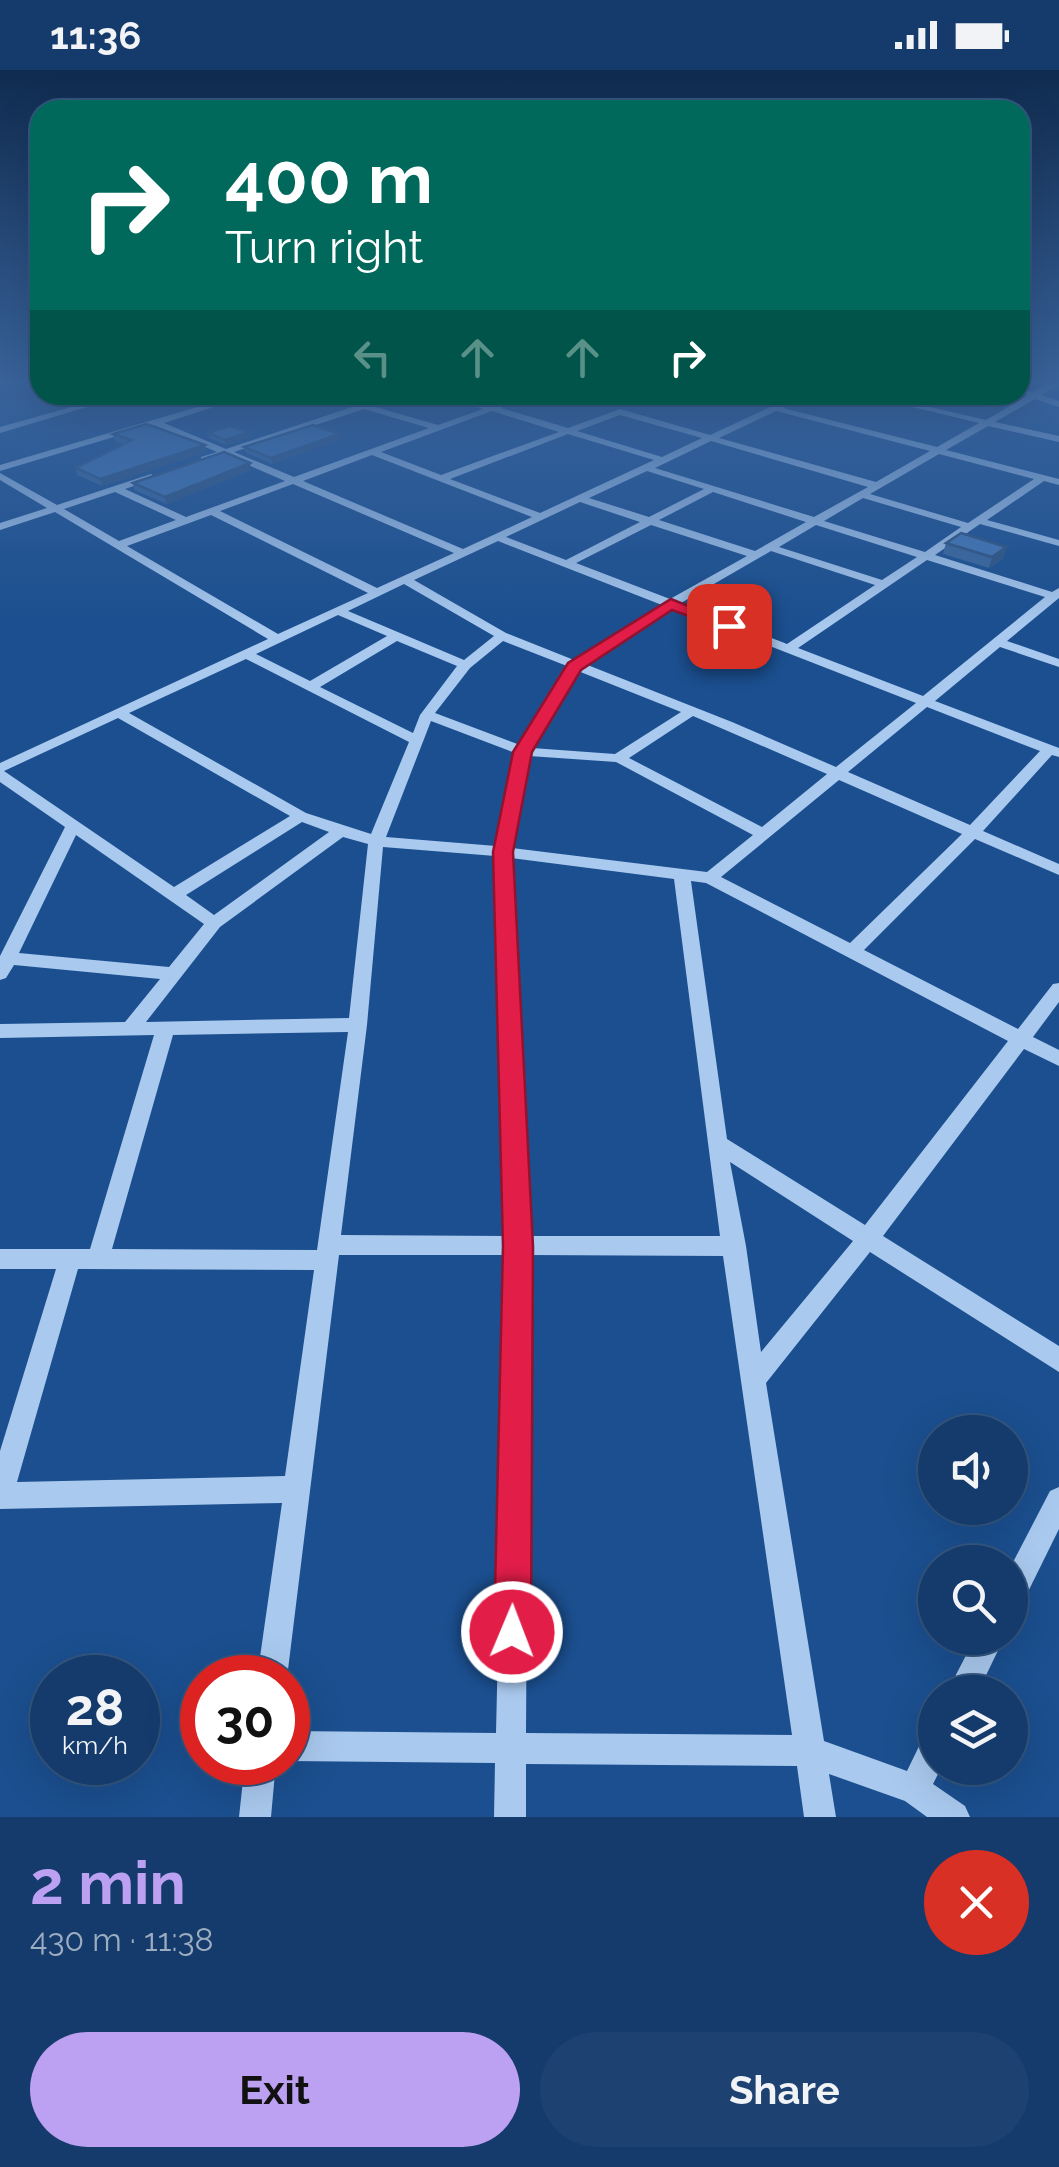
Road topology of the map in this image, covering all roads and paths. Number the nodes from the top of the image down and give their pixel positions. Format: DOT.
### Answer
graph roads {
  1 [pos="24,465"];
  2 [pos="252,465"];
  3 [pos="338,465"];
  4 [pos="405,465"];
  5 [pos="476,465"];
  6 [pos="653,465"];
  7 [pos="805,465"];
  8 [pos="914,465"];
  9 [pos="990,465"];
  10 [pos="646,468"];
  11 [pos="170,471"];
  12 [pos="0,472"];
  13 [pos="440,478"];
  14 [pos="1042,478"];
  15 [pos="293,481"];
  16 [pos="1059,482"];
  17 [pos="877,486"];
  18 [pos="116,489"];
  19 [pos="712,489"];
  20 [pos="863,495"];
  21 [pos="580,498"];
  22 [pos="55,509"];
  23 [pos="210,511"];
  24 [pos="540,517"];
  25 [pos="185,520"];
  26 [pos="649,520"];
  27 [pos="814,522"];
  28 [pos="972,523"];
  29 [pos="0,527"];
  30 [pos="497,537"];
  31 [pos="1059,542"];
  32 [pos="118,545"];
  33 [pos="771,548"];
  34 [pos="464,552"];
  35 [pos="757,555"];
  36 [pos="924,556"];
  37 [pos="566,564"];
  38 [pos="404,580"];
  39 [pos="882,584"];
  40 [pos="378,592"];
  41 [pos="1057,594"];
  42 [pos="671,604"];
  43 [pos="338,611"];
  44 [pos="396,636"];
  45 [pos="502,636"];
  46 [pos="278,639"];
  47 [pos="998,642"];
  48 [pos="788,648"];
  49 [pos="246,654"];
  50 [pos="1059,663"];
  51 [pos="466,664"];
  52 [pos="574,666"];
  53 [pos="310,686"];
  54 [pos="926,702"];
  55 [pos="690,712"];
  56 [pos="119,713"];
  57 [pos="426,714"];
  58 [pos="415,740"];
  59 [pos="1054,751"];
  60 [pos="522,752"];
  61 [pos="618,758"];
  62 [pos="0,768"];
  63 [pos="838,773"];
  64 [pos="0,776"];
  65 [pos="301,816"];
  66 [pos="73,826"];
  67 [pos="340,832"];
  68 [pos="973,832"];
  69 [pos="764,834"];
  70 [pos="376,841"];
  71 [pos="503,852"];
  72 [pos="1059,870"];
  73 [pos="682,874"];
  74 [pos="710,878"];
  75 [pos="174,895"];
  76 [pos="214,923"];
  77 [pos="852,952"];
  78 [pos="4,966"];
  79 [pos="173,974"];
  80 [pos="1059,989"];
  81 [pos="358,1025"];
  82 [pos="166,1028"];
  83 [pos="130,1029"];
  84 [pos="0,1030"];
  85 [pos="1020,1038"];
  86 [pos="1059,1058"];
  87 [pos="717,1144"];
  88 [pos="868,1240"];
  89 [pos="518,1246"];
  90 [pos="735,1246"];
  91 [pos="327,1253"];
  92 [pos="0,1259"];
  93 [pos="70,1259"];
  94 [pos="98,1260"];
  95 [pos="1059,1360"];
  96 [pos="753,1380"];
  97 [pos="297,1489"];
  98 [pos="0,1496"];
  99 [pos="1059,1500"];
  100 [pos="1028,1562"];
  101 [pos="275,1655"];
  102 [pos="310,1746"];
  103 [pos="511,1748"];
  104 [pos="808,1751"];
  105 [pos="918,1781"];
  106 [pos="259,1785"];
  107 [pos="914,1789"];
  108 [pos="254,1817"];
  109 [pos="510,1817"];
  110 [pos="820,1817"];
  111 [pos="954,1817"];
  1 -- 12 [label="street"];
  2 -- 15 [label="street"];
  3 -- 15 [label="street"];
  4 -- 13 [label="street"];
  5 -- 13 [label="street"];
  6 -- 10 [label="street"];
  7 -- 17 [label="street"];
  8 -- 17 [label="street"];
  9 -- 14 [label="street"];
  10 -- 19 [label="street"];
  10 -- 21 [label="street"];
  11 -- 18 [label="street"];
  12 -- 22 [label="street"];
  13 -- 24 [label="street"];
  14 -- 16 [label="street"];
  14 -- 28 [label="street"];
  15 -- 23 [label="street"];
  15 -- 34 [label="street"];
  17 -- 20 [label="street"];
  18 -- 22 [label="street"];
  18 -- 25 [label="street"];
  19 -- 26 [label="street"];
  19 -- 27 [label="street"];
  20 -- 27 [label="street"];
  20 -- 28 [label="street"];
  21 -- 24 [label="street"];
  21 -- 26 [label="street"];
  22 -- 29 [label="street"];
  22 -- 32 [label="street"];
  23 -- 25 [label="street"];
  23 -- 40 [label="street"];
  24 -- 30 [label="street"];
  25 -- 32 [label="street"];
  26 -- 35 [label="street"];
  26 -- 37 [label="street"];
  27 -- 33 [label="street"];
  27 -- 36 [label="street"];
  28 -- 31 [label="street"];
  28 -- 36 [label="street"];
  30 -- 34 [label="street"];
  30 -- 37 [label="street"];
  32 -- 46 [label="street"];
  33 -- 35 [label="street"];
  33 -- 39 [label="street"];
  34 -- 38 [label="street"];
  35 -- 42 [label="street"];
  36 -- 39 [label="street"];
  36 -- 41 [label="street"];
  37 -- 42 [label="street"];
  38 -- 40 [label="street"];
  38 -- 45 [label="street"];
  39 -- 48 [label="street"];
  40 -- 43 [label="street"];
  41 -- 47 [label="street"];
  42 -- 48 [label="street"];
  42 -- 52 [label="street"];
  43 -- 44 [label="street"];
  43 -- 46 [label="street"];
  44 -- 51 [label="street"];
  44 -- 53 [label="street"];
  45 -- 51 [label="street"];
  45 -- 52 [label="street"];
  46 -- 49 [label="street"];
  47 -- 50 [label="street"];
  47 -- 54 [label="street"];
  48 -- 54 [label="street"];
  49 -- 53 [label="street"];
  49 -- 56 [label="street"];
  51 -- 57 [label="street"];
  52 -- 55 [label="street"];
  52 -- 60 [label="street"];
  53 -- 58 [label="street"];
  54 -- 59 [label="street"];
  54 -- 63 [label="street"];
  55 -- 61 [label="street"];
  55 -- 63 [label="street"];
  56 -- 62 [label="street"];
  56 -- 65 [label="street"];
  57 -- 58 [label="street"];
  57 -- 60 [label="street"];
  58 -- 70 [label="street"];
  59 -- 68 [label="street"];
  60 -- 61 [label="street"];
  60 -- 71 [label="street"];
  61 -- 69 [label="street"];
  63 -- 68 [label="street"];
  63 -- 69 [label="street"];
  64 -- 66 [label="street"];
  65 -- 67 [label="street"];
  65 -- 75 [label="street"];
  66 -- 75 [label="street"];
  66 -- 78 [label="street"];
  67 -- 70 [label="street"];
  67 -- 76 [label="street"];
  68 -- 72 [label="street"];
  68 -- 77 [label="street"];
  69 -- 74 [label="street"];
  70 -- 71 [label="street"];
  70 -- 81 [label="street"];
  71 -- 73 [label="street"];
  71 -- 89 [label="street"];
  73 -- 74 [label="street"];
  73 -- 87 [label="street"];
  74 -- 77 [label="street"];
  75 -- 76 [label="street"];
  76 -- 79 [label="street"];
  77 -- 85 [label="street"];
  78 -- 79 [label="street"];
  79 -- 83 [label="street"];
  80 -- 85 [label="street"];
  81 -- 82 [label="street"];
  81 -- 91 [label="street"];
  82 -- 83 [label="street"];
  82 -- 94 [label="street"];
  83 -- 84 [label="street"];
  85 -- 86 [label="street"];
  85 -- 88 [label="street"];
  87 -- 88 [label="street"];
  87 -- 90 [label="street"];
  88 -- 95 [label="street"];
  88 -- 96 [label="street"];
  89 -- 90 [label="street"];
  89 -- 91 [label="street"];
  89 -- 103 [label="street"];
  90 -- 96 [label="street"];
  91 -- 94 [label="street"];
  91 -- 97 [label="street"];
  92 -- 93 [label="street"];
  93 -- 94 [label="street"];
  93 -- 98 [label="street"];
  96 -- 104 [label="street"];
  97 -- 98 [label="street"];
  97 -- 101 [label="street"];
  99 -- 100 [label="street"];
  102 -- 103 [label="street"];
  103 -- 104 [label="street"];
  103 -- 109 [label="street"];
  104 -- 107 [label="street"];
  104 -- 110 [label="street"];
  105 -- 107 [label="street"];
  106 -- 108 [label="street"];
  107 -- 111 [label="street"];
}
